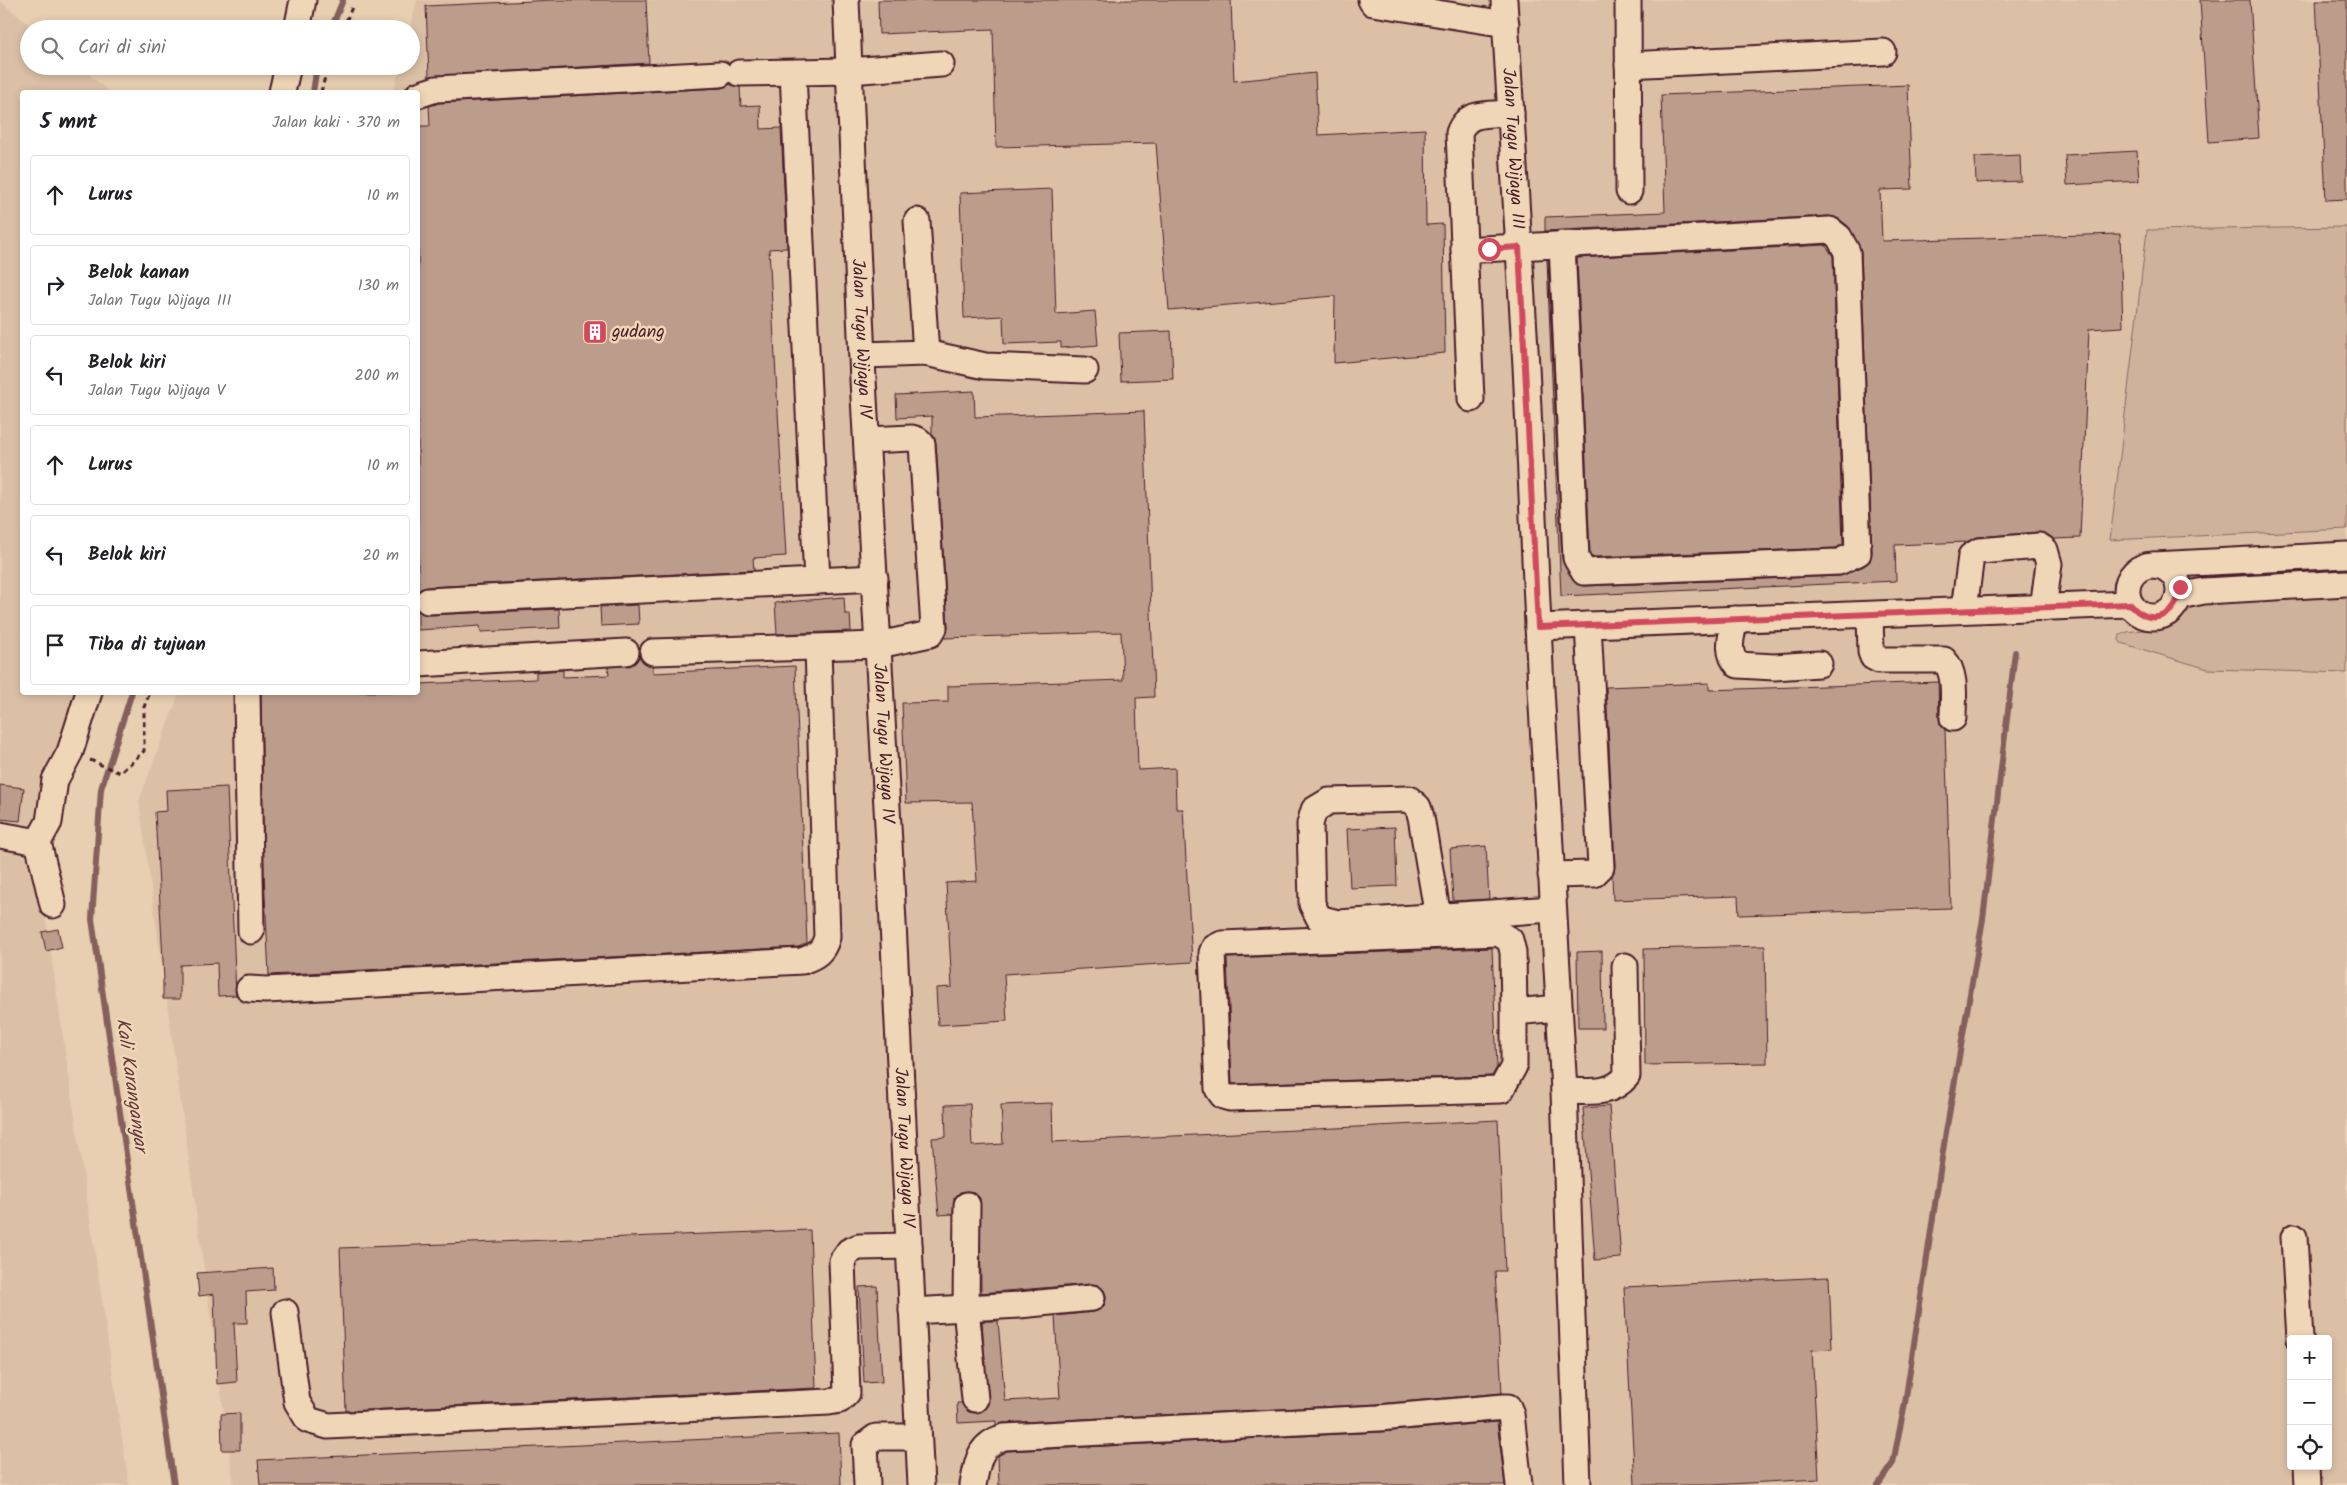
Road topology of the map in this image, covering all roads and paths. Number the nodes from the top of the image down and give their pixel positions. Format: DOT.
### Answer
graph roads {
  1 [pos="303,0"];
  2 [pos="846,0"];
  3 [pos="1371,0"];
  4 [pos="1504,0"];
  5 [pos="1628,0"];
  6 [pos="352,7"];
  7 [pos="299,20"];
  8 [pos="347,20"];
  9 [pos="1506,24"];
  10 [pos="1883,52"];
  11 [pos="941,64"];
  12 [pos="1628,65"];
  13 [pos="849,71"];
  14 [pos="793,73"];
  15 [pos="286,75"];
  16 [pos="326,75"];
  17 [pos="282,90"];
  18 [pos="322,90"];
  19 [pos="420,94"];
  20 [pos="1511,113"];
  21 [pos="1629,192"];
  22 [pos="917,221"];
  23 [pos="1562,244"];
  24 [pos="1519,247"];
  25 [pos="1464,250"];
  26 [pos="926,353"];
  27 [pos="862,355"];
  28 [pos="1085,370"];
  29 [pos="1471,399"];
  30 [pos="866,440"];
  31 [pos="2347,555"];
  32 [pos="2154,565"];
  33 [pos="875,578"];
  34 [pos="817,582"];
  35 [pos="2347,584"];
  36 [pos="2179,596"];
  37 [pos="428,601"];
  38 [pos="2130,604"];
  39 [pos="2043,608"];
  40 [pos="1964,610"];
  41 [pos="1870,615"];
  42 [pos="1735,619"];
  43 [pos="1588,625"];
  44 [pos="1538,627"];
  45 [pos="879,645"];
  46 [pos="818,648"];
  47 [pos="626,652"];
  48 [pos="653,652"];
  49 [pos="420,664"];
  50 [pos="1818,664"];
  51 [pos="88,695"];
  52 [pos="149,695"];
  53 [pos="247,695"];
  54 [pos="1953,718"];
  55 [pos="84,758"];
  56 [pos="0,834"];
  57 [pos="38,842"];
  58 [pos="1551,875"];
  59 [pos="52,905"];
  60 [pos="1552,909"];
  61 [pos="1438,917"];
  62 [pos="251,931"];
  63 [pos="1625,966"];
  64 [pos="250,989"];
  65 [pos="1559,1008"];
  66 [pos="1514,1012"];
  67 [pos="1564,1091"];
  68 [pos="967,1204"];
  69 [pos="2294,1237"];
  70 [pos="909,1246"];
  71 [pos="1092,1298"];
  72 [pos="966,1308"];
  73 [pos="912,1311"];
  74 [pos="285,1312"];
  75 [pos="2300,1335"];
  76 [pos="975,1399"];
  77 [pos="918,1437"];
  78 [pos="2307,1470"];
  79 [pos="867,1485"];
  80 [pos="921,1485"];
  81 [pos="973,1485"];
  82 [pos="1519,1485"];
  83 [pos="1578,1485"];
  84 [pos="2308,1485"];
  1 -- 7 [label="street"];
  2 -- 13 [label="street, Jalan Tugu Wijaya IV"];
  3 -- 9 [label="street"];
  4 -- 9 [label="street, Jalan Tugu Wijaya III"];
  5 -- 12 [label="street"];
  6 -- 8 [label="path"];
  9 -- 20 [label="street, Jalan Tugu Wijaya III"];
  10 -- 12 [label="street"];
  11 -- 13 [label="street"];
  12 -- 21 [label="street"];
  13 -- 14 [label="street"];
  13 -- 27 [label="street, Jalan Tugu Wijaya IV"];
  14 -- 19 [label="street"];
  14 -- 34 [label="street"];
  15 -- 17 [label="street"];
  16 -- 18 [label="path"];
  20 -- 24 [label="street, Jalan Tugu Wijaya III"];
  20 -- 25 [label="street"];
  22 -- 26 [label="street"];
  23 -- 23 [label="street"];
  23 -- 24 [label="street"];
  24 -- 25 [label="street"];
  24 -- 44 [label="street, Jalan Tugu Wijaya III"];
  25 -- 29 [label="street"];
  26 -- 27 [label="street"];
  26 -- 28 [label="street"];
  27 -- 30 [label="street, Jalan Tugu Wijaya IV"];
  30 -- 33 [label="street, Jalan Tugu Wijaya IV"];
  30 -- 45 [label="street"];
  31 -- 32 [label="street"];
  32 -- 36 [label="street"];
  32 -- 38 [label="street"];
  33 -- 34 [label="street"];
  33 -- 45 [label="street, Jalan Tugu Wijaya IV"];
  34 -- 37 [label="street"];
  35 -- 36 [label="street"];
  36 -- 38 [label="street"];
  38 -- 39 [label="street"];
  39 -- 40 [label="street"];
  39 -- 40 [label="street"];
  40 -- 41 [label="street"];
  41 -- 42 [label="street"];
  41 -- 54 [label="street"];
  42 -- 43 [label="street"];
  42 -- 50 [label="street"];
  43 -- 44 [label="street"];
  43 -- 58 [label="street"];
  44 -- 58 [label="street, Jalan Tugu Wijaya III"];
  45 -- 46 [label="street"];
  45 -- 70 [label="street, Jalan Tugu Wijaya IV"];
  46 -- 48 [label="street"];
  46 -- 64 [label="street"];
  47 -- 49 [label="street"];
  51 -- 57 [label="street"];
  52 -- 55 [label="path"];
  53 -- 62 [label="street"];
  56 -- 57 [label="street"];
  57 -- 59 [label="street"];
  58 -- 60 [label="street, Jalan Tugu Wijaya III"];
  60 -- 61 [label="street"];
  60 -- 65 [label="street, Jalan Tugu Wijaya III"];
  61 -- 61 [label="street"];
  63 -- 67 [label="street"];
  65 -- 66 [label="street"];
  65 -- 67 [label="street, Jalan Tugu Wijaya III"];
  66 -- 66 [label="street"];
  67 -- 83 [label="street, Jalan Tugu Wijaya III"];
  68 -- 72 [label="street"];
  69 -- 75 [label="street"];
  70 -- 73 [label="street, Jalan Tugu Wijaya IV"];
  70 -- 74 [label="street"];
  71 -- 72 [label="street"];
  72 -- 73 [label="street"];
  72 -- 76 [label="street"];
  73 -- 77 [label="street, Jalan Tugu Wijaya IV"];
  77 -- 79 [label="street"];
  77 -- 80 [label="street, Jalan Tugu Wijaya IV"];
  78 -- 84 [label="street"];
  81 -- 82 [label="street"];
}
